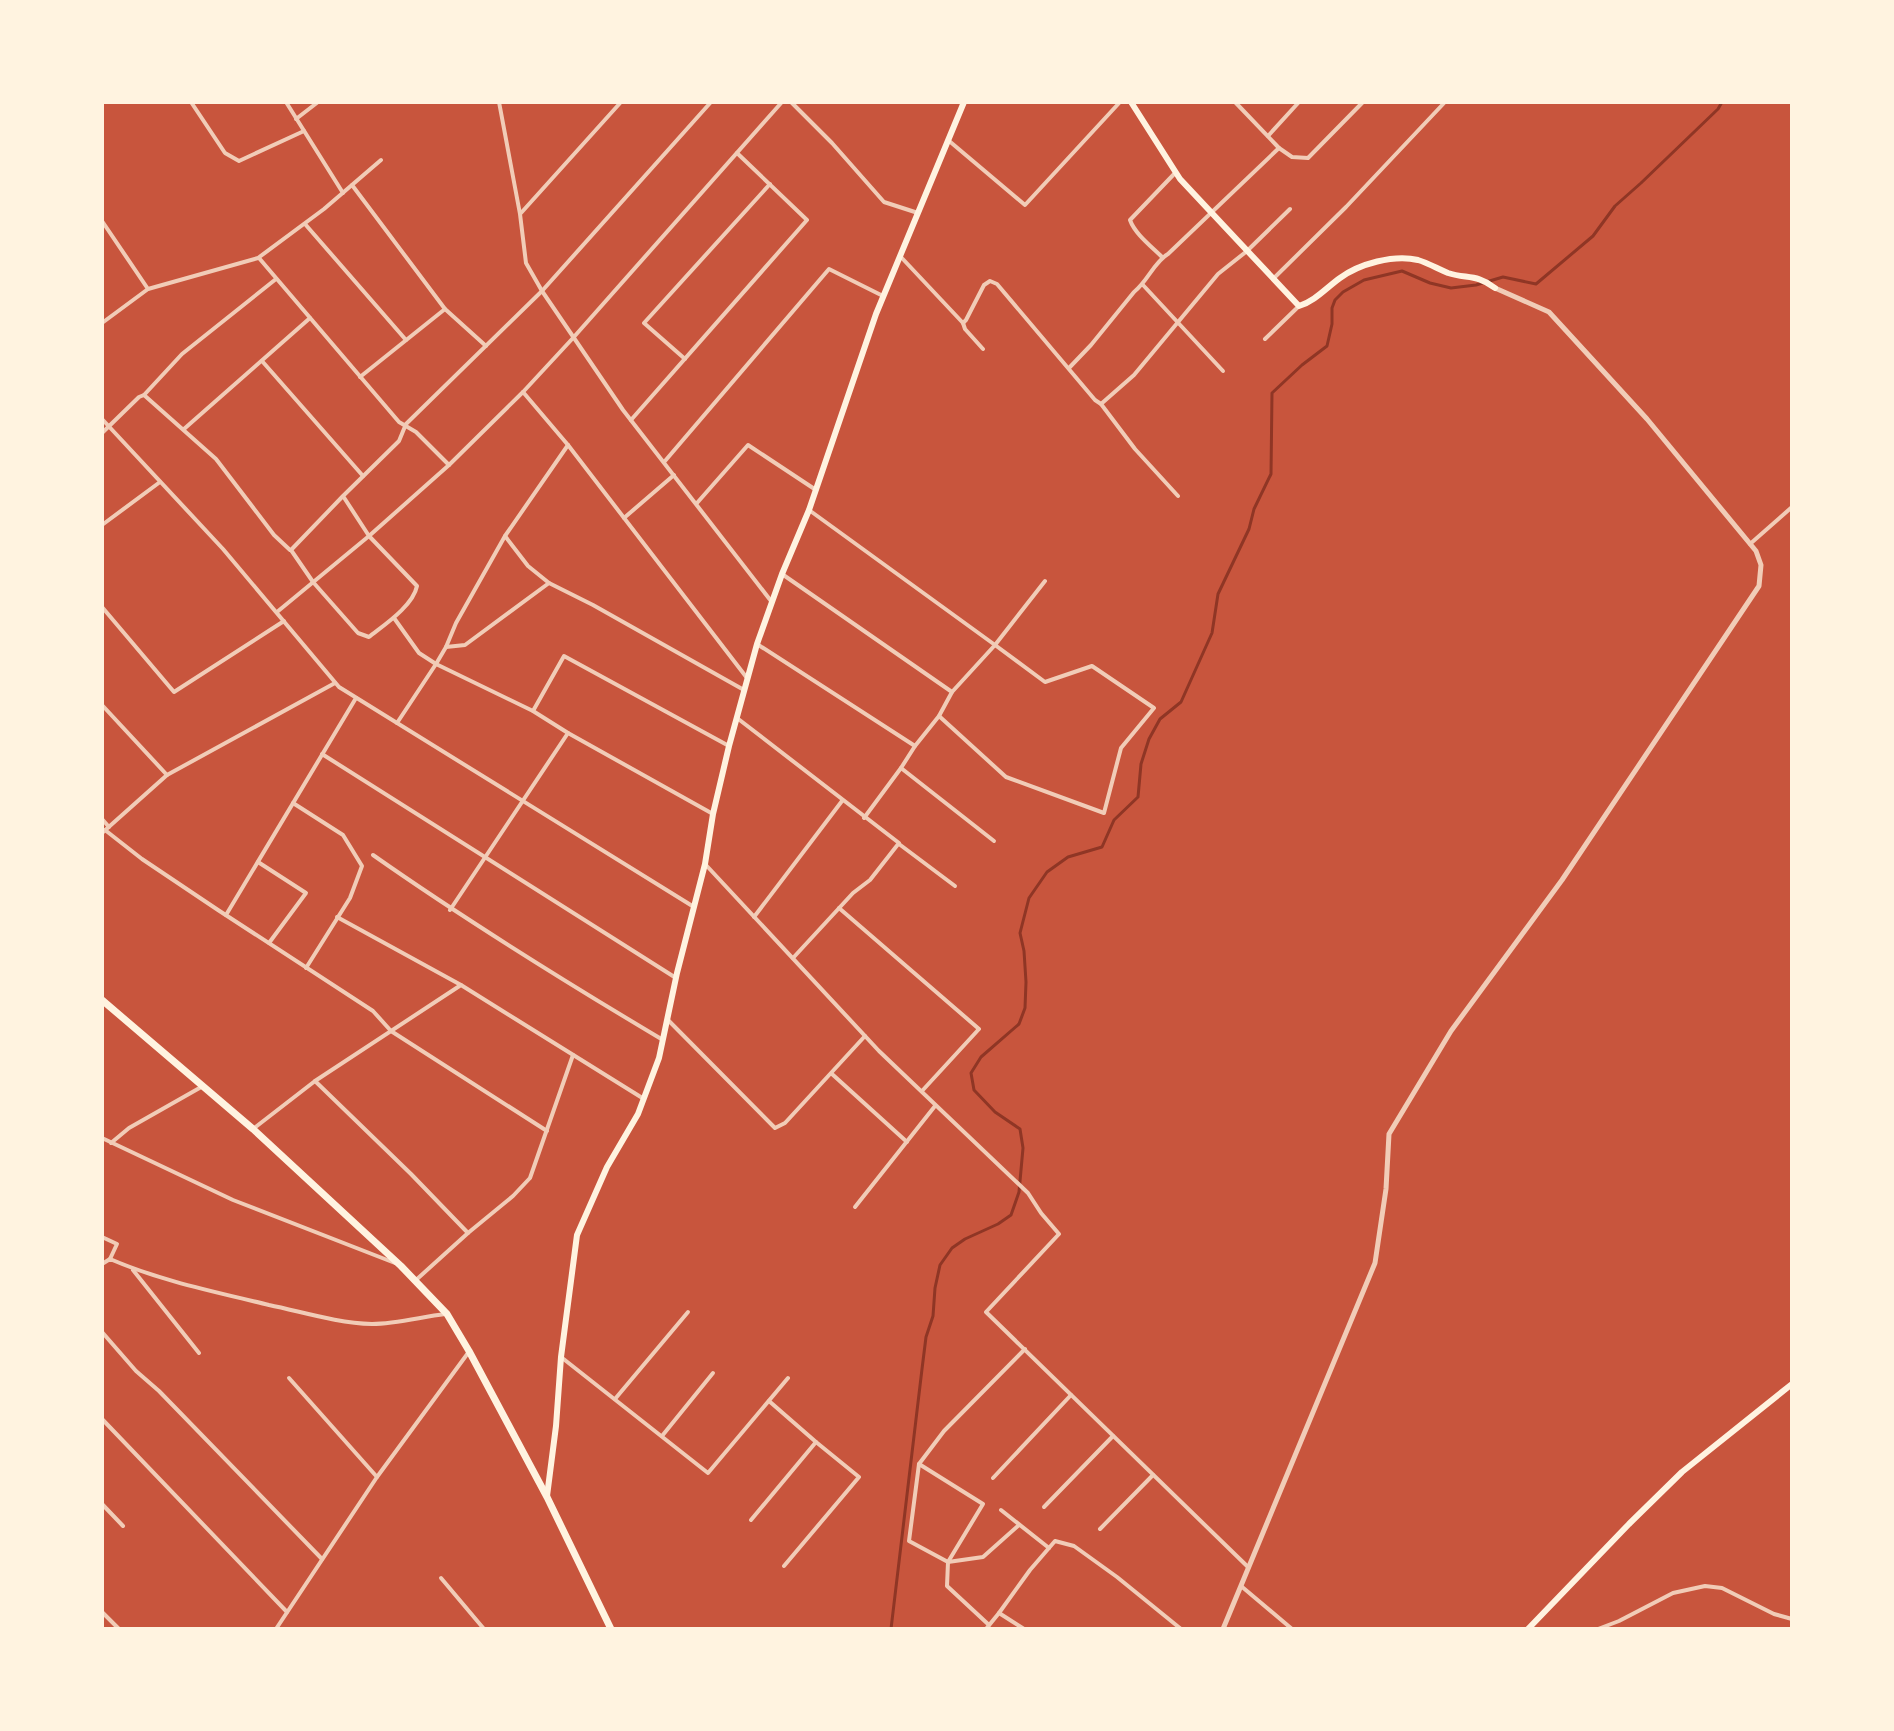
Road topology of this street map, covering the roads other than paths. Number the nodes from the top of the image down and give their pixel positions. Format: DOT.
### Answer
graph roads {
  1 [pos="191,102"];
  2 [pos="286,102"];
  3 [pos="318,102"];
  4 [pos="499,102"];
  5 [pos="621,102"];
  6 [pos="711,102"];
  7 [pos="782,102"];
  8 [pos="791,102"];
  9 [pos="964,102"];
  10 [pos="1120,102"];
  11 [pos="1131,102"];
  12 [pos="1235,102"];
  13 [pos="1299,102"];
  14 [pos="1363,102"];
  15 [pos="1445,102"];
  16 [pos="296,119"];
  17 [pos="304,131"];
  18 [pos="1268,136"];
  19 [pos="948,140"];
  20 [pos="1279,148"];
  21 [pos="737,153"];
  22 [pos="381,160"];
  23 [pos="1176,172"];
  24 [pos="770,184"];
  25 [pos="352,185"];
  26 [pos="343,193"];
  27 [pos="1290,209"];
  28 [pos="918,213"];
  29 [pos="520,214"];
  30 [pos="1213,214"];
  31 [pos="102,223"];
  32 [pos="304,224"];
  33 [pos="1247,251"];
  34 [pos="900,256"];
  35 [pos="1162,257"];
  36 [pos="258,258"];
  37 [pos="1273,278"];
  38 [pos="276,279"];
  39 [pos="1143,285"];
  40 [pos="1495,288"];
  41 [pos="148,289"];
  42 [pos="542,291"];
  43 [pos="883,296"];
  44 [pos="1299,306"];
  45 [pos="445,309"];
  46 [pos="310,318"];
  47 [pos="102,323"];
  48 [pos="963,323"];
  49 [pos="1179,323"];
  50 [pos="573,338"];
  51 [pos="1265,339"];
  52 [pos="406,340"];
  53 [pos="486,346"];
  54 [pos="983,349"];
  55 [pos="685,359"];
  56 [pos="262,361"];
  57 [pos="1068,369"];
  58 [pos="1223,371"];
  59 [pos="360,377"];
  60 [pos="523,392"];
  61 [pos="144,395"];
  62 [pos="1101,404"];
  63 [pos="102,419"];
  64 [pos="631,420"];
  65 [pos="406,424"];
  66 [pos="109,427"];
  67 [pos="184,429"];
  68 [pos="102,433"];
  69 [pos="568,445"];
  70 [pos="665,461"];
  71 [pos="449,465"];
  72 [pos="675,475"];
  73 [pos="363,476"];
  74 [pos="160,482"];
  75 [pos="816,490"];
  76 [pos="343,496"];
  77 [pos="1178,496"];
  78 [pos="697,503"];
  79 [pos="1792,507"];
  80 [pos="809,510"];
  81 [pos="624,518"];
  82 [pos="102,525"];
  83 [pos="369,536"];
  84 [pos="505,536"];
  85 [pos="1750,544"];
  86 [pos="291,550"];
  87 [pos="782,574"];
  88 [pos="1045,581"];
  89 [pos="313,582"];
  90 [pos="549,583"];
  91 [pos="772,603"];
  92 [pos="102,607"];
  93 [pos="277,612"];
  94 [pos="394,618"];
  95 [pos="284,621"];
  96 [pos="757,644"];
  97 [pos="995,645"];
  98 [pos="446,647"];
  99 [pos="436,664"];
  100 [pos="747,678"];
  101 [pos="335,683"];
  102 [pos="744,690"];
  103 [pos="952,692"];
  104 [pos="356,698"];
  105 [pos="102,705"];
  106 [pos="533,711"];
  107 [pos="939,716"];
  108 [pos="737,718"];
  109 [pos="397,723"];
  110 [pos="568,733"];
  111 [pos="729,746"];
  112 [pos="915,746"];
  113 [pos="322,754"];
  114 [pos="901,768"];
  115 [pos="167,775"];
  116 [pos="523,801"];
  117 [pos="843,801"];
  118 [pos="293,803"];
  119 [pos="713,814"];
  120 [pos="864,818"];
  121 [pos="102,819"];
  122 [pos="105,830"];
  123 [pos="994,841"];
  124 [pos="899,843"];
  125 [pos="373,855"];
  126 [pos="485,857"];
  127 [pos="258,862"];
  128 [pos="705,864"];
  129 [pos="955,886"];
  130 [pos="694,907"];
  131 [pos="839,908"];
  132 [pos="450,910"];
  133 [pos="226,915"];
  134 [pos="337,917"];
  135 [pos="754,917"];
  136 [pos="269,943"];
  137 [pos="793,958"];
  138 [pos="306,968"];
  139 [pos="676,978"];
  140 [pos="461,985"];
  141 [pos="102,1000"];
  142 [pos="667,1020"];
  143 [pos="391,1031"];
  144 [pos="865,1036"];
  145 [pos="663,1040"];
  146 [pos="573,1055"];
  147 [pos="832,1074"];
  148 [pos="315,1081"];
  149 [pos="203,1086"];
  150 [pos="921,1092"];
  151 [pos="644,1099"];
  152 [pos="936,1105"];
  153 [pos="253,1129"];
  154 [pos="547,1131"];
  155 [pos="102,1138"];
  156 [pos="907,1142"];
  157 [pos="111,1143"];
  158 [pos="855,1207"];
  159 [pos="468,1233"];
  160 [pos="102,1237"];
  161 [pos="110,1259"];
  162 [pos="102,1264"];
  163 [pos="401,1266"];
  164 [pos="132,1268"];
  165 [pos="416,1280"];
  166 [pos="688,1312"];
  167 [pos="447,1314"];
  168 [pos="102,1332"];
  169 [pos="1025,1349"];
  170 [pos="469,1351"];
  171 [pos="199,1353"];
  172 [pos="561,1357"];
  173 [pos="713,1373"];
  174 [pos="289,1378"];
  175 [pos="788,1378"];
  176 [pos="1792,1384"];
  177 [pos="1071,1395"];
  178 [pos="615,1399"];
  179 [pos="769,1401"];
  180 [pos="102,1419"];
  181 [pos="662,1436"];
  182 [pos="1113,1436"];
  183 [pos="816,1442"];
  184 [pos="919,1464"];
  185 [pos="1153,1475"];
  186 [pos="377,1477"];
  187 [pos="993,1478"];
  188 [pos="547,1497"];
  189 [pos="102,1504"];
  190 [pos="1044,1507"];
  191 [pos="1001,1510"];
  192 [pos="751,1520"];
  193 [pos="1019,1525"];
  194 [pos="123,1526"];
  195 [pos="1100,1529"];
  196 [pos="1049,1548"];
  197 [pos="322,1559"];
  198 [pos="948,1562"];
  199 [pos="784,1566"];
  200 [pos="1248,1567"];
  201 [pos="441,1578"];
  202 [pos="1241,1586"];
  203 [pos="102,1612"];
  204 [pos="287,1612"];
  205 [pos="999,1613"];
  206 [pos="1790,1617"];
  207 [pos="988,1627"];
  208 [pos="279,1628"];
  209 [pos="119,1629"];
  210 [pos="484,1629"];
  211 [pos="611,1629"];
  212 [pos="1024,1629"];
  213 [pos="1181,1629"];
  214 [pos="1223,1629"];
  215 [pos="1292,1629"];
  216 [pos="1528,1629"];
  217 [pos="1598,1629"];
  1 -- 17 [label="street"];
  2 -- 16 [label="street"];
  3 -- 16 [label="street"];
  4 -- 29 [label="street"];
  5 -- 29 [label="street"];
  6 -- 42 [label="street"];
  7 -- 21 [label="street"];
  8 -- 28 [label="street"];
  9 -- 19 [label="main road"];
  10 -- 19 [label="street"];
  11 -- 23 [label="main road"];
  12 -- 18 [label="street"];
  13 -- 18 [label="street"];
  14 -- 20 [label="street"];
  15 -- 37 [label="street"];
  16 -- 17 [label="street"];
  17 -- 26 [label="street"];
  18 -- 20 [label="street"];
  19 -- 28 [label="main road"];
  20 -- 30 [label="street"];
  21 -- 24 [label="street"];
  21 -- 50 [label="street"];
  22 -- 25 [label="street"];
  23 -- 30 [label="main road"];
  23 -- 35 [label="street"];
  24 -- 55 [label="street"];
  24 -- 55 [label="street"];
  25 -- 26 [label="street"];
  25 -- 45 [label="street"];
  26 -- 32 [label="street"];
  27 -- 33 [label="street"];
  28 -- 34 [label="main road"];
  29 -- 42 [label="street"];
  30 -- 33 [label="main road"];
  30 -- 35 [label="street"];
  31 -- 41 [label="street"];
  32 -- 36 [label="street"];
  32 -- 52 [label="street"];
  33 -- 37 [label="main road"];
  33 -- 49 [label="street"];
  34 -- 43 [label="main road"];
  34 -- 48 [label="street"];
  35 -- 39 [label="street"];
  36 -- 38 [label="street"];
  36 -- 41 [label="street"];
  37 -- 44 [label="main road"];
  38 -- 46 [label="street"];
  38 -- 61 [label="street"];
  39 -- 49 [label="street"];
  39 -- 57 [label="street"];
  40 -- 44 [label="main road"];
  40 -- 85 [label="street"];
  41 -- 47 [label="street"];
  42 -- 50 [label="street"];
  42 -- 53 [label="street"];
  43 -- 70 [label="street"];
  43 -- 75 [label="main road"];
  44 -- 51 [label="street"];
  45 -- 52 [label="street"];
  45 -- 53 [label="street"];
  46 -- 56 [label="street"];
  46 -- 59 [label="street"];
  48 -- 54 [label="street"];
  48 -- 57 [label="street"];
  49 -- 58 [label="street"];
  49 -- 62 [label="street"];
  50 -- 60 [label="street"];
  50 -- 64 [label="street"];
  52 -- 59 [label="street"];
  53 -- 65 [label="street"];
  55 -- 64 [label="street"];
  56 -- 67 [label="street"];
  56 -- 73 [label="street"];
  57 -- 62 [label="street"];
  59 -- 65 [label="street"];
  60 -- 69 [label="street"];
  60 -- 71 [label="street"];
  61 -- 66 [label="street"];
  61 -- 67 [label="street"];
  62 -- 77 [label="street"];
  63 -- 66 [label="street"];
  64 -- 70 [label="street"];
  65 -- 71 [label="street"];
  65 -- 73 [label="street"];
  66 -- 68 [label="street"];
  66 -- 74 [label="street"];
  67 -- 86 [label="street"];
  69 -- 81 [label="street"];
  69 -- 84 [label="street"];
  70 -- 72 [label="street"];
  71 -- 83 [label="street"];
  72 -- 78 [label="street"];
  72 -- 81 [label="street"];
  73 -- 76 [label="street"];
  74 -- 82 [label="street"];
  74 -- 93 [label="street"];
  75 -- 78 [label="street"];
  75 -- 80 [label="main road"];
  76 -- 83 [label="street"];
  76 -- 86 [label="street"];
  78 -- 91 [label="street"];
  79 -- 85 [label="street"];
  80 -- 87 [label="main road"];
  80 -- 97 [label="street"];
  81 -- 100 [label="street"];
  83 -- 89 [label="street"];
  83 -- 94 [label="street"];
  84 -- 90 [label="street"];
  84 -- 98 [label="street"];
  85 -- 200 [label="street"];
  86 -- 89 [label="street"];
  87 -- 91 [label="main road"];
  87 -- 103 [label="street"];
  88 -- 97 [label="street"];
  89 -- 93 [label="street"];
  89 -- 94 [label="street"];
  90 -- 98 [label="street"];
  90 -- 102 [label="street"];
  91 -- 96 [label="main road"];
  92 -- 95 [label="street"];
  93 -- 95 [label="street"];
  94 -- 99 [label="street"];
  95 -- 101 [label="street"];
  96 -- 100 [label="main road"];
  96 -- 112 [label="street"];
  97 -- 103 [label="street"];
  97 -- 107 [label="street"];
  98 -- 99 [label="street"];
  99 -- 106 [label="street"];
  99 -- 109 [label="street"];
  100 -- 102 [label="main road"];
  101 -- 104 [label="street"];
  101 -- 115 [label="street"];
  102 -- 108 [label="main road"];
  103 -- 107 [label="street"];
  104 -- 109 [label="street"];
  104 -- 113 [label="street"];
  105 -- 115 [label="street"];
  106 -- 110 [label="street"];
  106 -- 111 [label="street"];
  107 -- 112 [label="street"];
  108 -- 111 [label="main road"];
  108 -- 117 [label="street"];
  109 -- 116 [label="street"];
  110 -- 116 [label="street"];
  110 -- 119 [label="street"];
  111 -- 119 [label="main road"];
  112 -- 114 [label="street"];
  113 -- 118 [label="street"];
  113 -- 126 [label="street"];
  114 -- 120 [label="street"];
  114 -- 123 [label="street"];
  115 -- 122 [label="street"];
  116 -- 126 [label="street"];
  116 -- 130 [label="street"];
  117 -- 120 [label="street"];
  117 -- 135 [label="street"];
  118 -- 127 [label="street"];
  118 -- 134 [label="street"];
  119 -- 128 [label="main road"];
  120 -- 124 [label="street"];
  121 -- 122 [label="street"];
  122 -- 133 [label="street"];
  124 -- 129 [label="street"];
  124 -- 131 [label="street"];
  125 -- 132 [label="street"];
  126 -- 132 [label="street"];
  126 -- 139 [label="street"];
  127 -- 133 [label="street"];
  127 -- 136 [label="street"];
  128 -- 130 [label="main road"];
  128 -- 135 [label="street"];
  130 -- 139 [label="main road"];
  131 -- 137 [label="street"];
  131 -- 150 [label="street"];
  132 -- 145 [label="street"];
  133 -- 136 [label="street"];
  134 -- 138 [label="street"];
  134 -- 140 [label="street"];
  135 -- 137 [label="street"];
  136 -- 138 [label="street"];
  137 -- 144 [label="street"];
  138 -- 143 [label="street"];
  139 -- 142 [label="main road"];
  140 -- 143 [label="street"];
  140 -- 146 [label="street"];
  141 -- 149 [label="main road"];
  142 -- 145 [label="main road"];
  142 -- 147 [label="street"];
  143 -- 148 [label="street"];
  143 -- 154 [label="street"];
  144 -- 147 [label="street"];
  144 -- 150 [label="street"];
  145 -- 151 [label="main road"];
  146 -- 151 [label="street"];
  146 -- 154 [label="street"];
  147 -- 156 [label="street"];
  148 -- 153 [label="street"];
  148 -- 159 [label="street"];
  149 -- 153 [label="main road"];
  149 -- 157 [label="street"];
  150 -- 152 [label="street"];
  151 -- 172 [label="main road"];
  152 -- 156 [label="street"];
  152 -- 169 [label="street"];
  153 -- 163 [label="main road"];
  154 -- 159 [label="street"];
  155 -- 157 [label="street"];
  156 -- 158 [label="street"];
  157 -- 163 [label="street"];
  159 -- 165 [label="street"];
  160 -- 161 [label="street"];
  161 -- 162 [label="street"];
  161 -- 164 [label="street"];
  163 -- 165 [label="main road"];
  164 -- 167 [label="street"];
  164 -- 171 [label="street"];
  165 -- 167 [label="main road"];
  166 -- 178 [label="street"];
  167 -- 170 [label="main road"];
  168 -- 197 [label="street"];
  169 -- 177 [label="street"];
  169 -- 184 [label="street"];
  170 -- 186 [label="street"];
  170 -- 188 [label="main road"];
  172 -- 178 [label="street"];
  172 -- 188 [label="main road"];
  173 -- 181 [label="street"];
  174 -- 186 [label="street"];
  175 -- 179 [label="street"];
  176 -- 216 [label="main road"];
  177 -- 182 [label="street"];
  177 -- 187 [label="street"];
  178 -- 181 [label="street"];
  179 -- 181 [label="street"];
  179 -- 183 [label="street"];
  180 -- 204 [label="street"];
  182 -- 185 [label="street"];
  182 -- 190 [label="street"];
  183 -- 192 [label="street"];
  183 -- 199 [label="street"];
  184 -- 198 [label="street"];
  184 -- 198 [label="street"];
  185 -- 195 [label="street"];
  185 -- 200 [label="street"];
  186 -- 197 [label="street"];
  188 -- 211 [label="main road"];
  189 -- 194 [label="street"];
  191 -- 193 [label="street"];
  193 -- 196 [label="street"];
  193 -- 198 [label="street"];
  196 -- 205 [label="street"];
  196 -- 213 [label="street"];
  197 -- 204 [label="street"];
  198 -- 207 [label="street"];
  200 -- 202 [label="street"];
  201 -- 210 [label="street"];
  202 -- 214 [label="street"];
  202 -- 215 [label="street"];
  203 -- 209 [label="street"];
  204 -- 208 [label="street"];
  205 -- 207 [label="street"];
  205 -- 212 [label="street"];
  206 -- 217 [label="street"];
}
